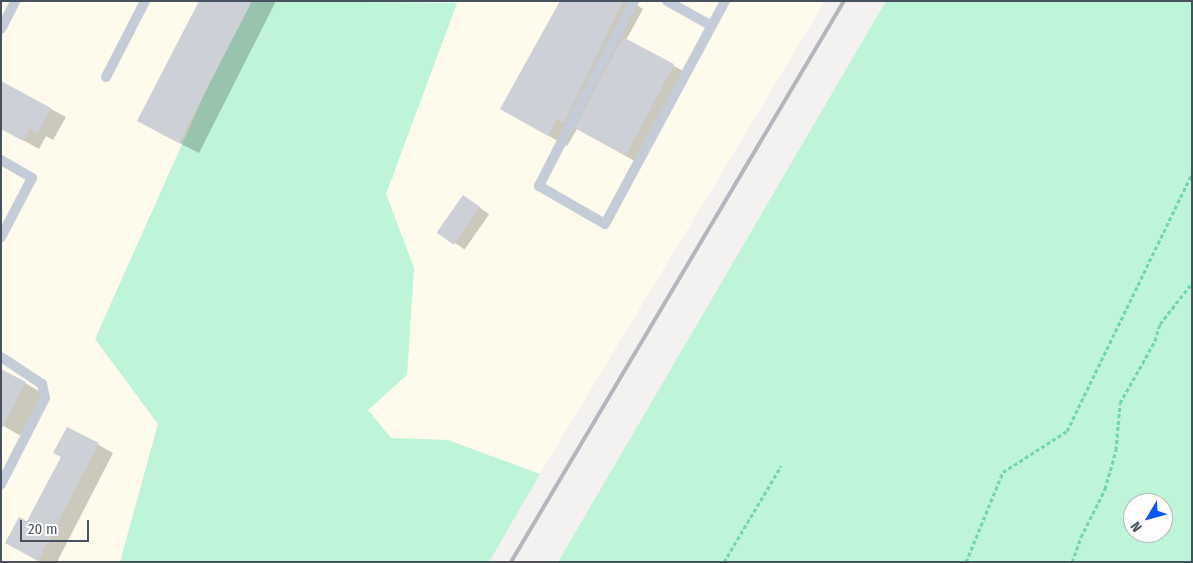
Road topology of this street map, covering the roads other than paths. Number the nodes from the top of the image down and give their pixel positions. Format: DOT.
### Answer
graph roads {
  1 [pos="16,1"];
  2 [pos="145,1"];
  3 [pos="634,1"];
  4 [pos="667,1"];
  5 [pos="725,1"];
  6 [pos="712,26"];
  7 [pos="1,29"];
  8 [pos="106,78"];
  9 [pos="1,160"];
  10 [pos="1,238"];
  11 [pos="1,357"];
  12 [pos="1,484"];
  1 -- 7 [label="lane"];
  2 -- 8 [label="lane"];
  3 -- 6 [label="lane"];
  4 -- 6 [label="lane"];
  5 -- 6 [label="lane"];
  9 -- 10 [label="lane"];
  11 -- 12 [label="lane"];
}
